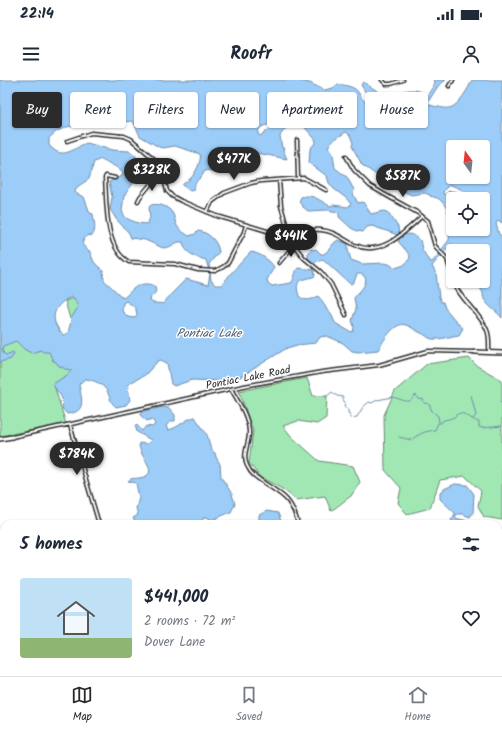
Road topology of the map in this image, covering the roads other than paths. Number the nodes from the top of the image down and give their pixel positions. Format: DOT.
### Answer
graph roads {
  1 [pos="382,80"];
  2 [pos="403,80"];
  3 [pos="454,80"];
  4 [pos="449,86"];
  5 [pos="297,140"];
  6 [pos="67,142"];
  7 [pos="346,156"];
  8 [pos="160,164"];
  9 [pos="115,178"];
  10 [pos="163,178"];
  11 [pos="298,178"];
  12 [pos="279,180"];
  13 [pos="326,190"];
  14 [pos="138,201"];
  15 [pos="207,212"];
  16 [pos="422,216"];
  17 [pos="246,225"];
  18 [pos="292,236"];
  19 [pos="294,246"];
  20 [pos="446,260"];
  21 [pos="279,263"];
  22 [pos="456,288"];
  23 [pos="346,316"];
  24 [pos="475,352"];
  25 [pos="489,352"];
  26 [pos="502,353"];
  27 [pos="230,389"];
  28 [pos="70,425"];
  29 [pos="12,437"];
  30 [pos="0,439"];
  31 [pos="98,520"];
  32 [pos="297,520"];
  1 -- 2 [label="street"];
  3 -- 4 [label="street"];
  5 -- 11 [label="street"];
  6 -- 8 [label="street"];
  7 -- 16 [label="street"];
  8 -- 10 [label="street"];
  8 -- 10 [label="street"];
  9 -- 17 [label="street"];
  10 -- 14 [label="street"];
  10 -- 15 [label="street"];
  11 -- 12 [label="street"];
  11 -- 13 [label="street"];
  12 -- 15 [label="street"];
  12 -- 18 [label="street"];
  15 -- 17 [label="street"];
  16 -- 18 [label="street"];
  16 -- 20 [label="street"];
  17 -- 18 [label="street"];
  18 -- 19 [label="street"];
  19 -- 21 [label="street"];
  19 -- 23 [label="street"];
  22 -- 25 [label="street"];
  24 -- 25 [label="street, Pontiac Lake Road"];
  24 -- 27 [label="street, Pontiac Lake Road"];
  25 -- 26 [label="street, Pontiac Lake Road"];
  27 -- 28 [label="street, Pontiac Lake Road"];
  27 -- 32 [label="street"];
  28 -- 29 [label="street, Pontiac Lake Road"];
  28 -- 31 [label="street"];
  29 -- 30 [label="street, Pontiac Lake Road"];
}
